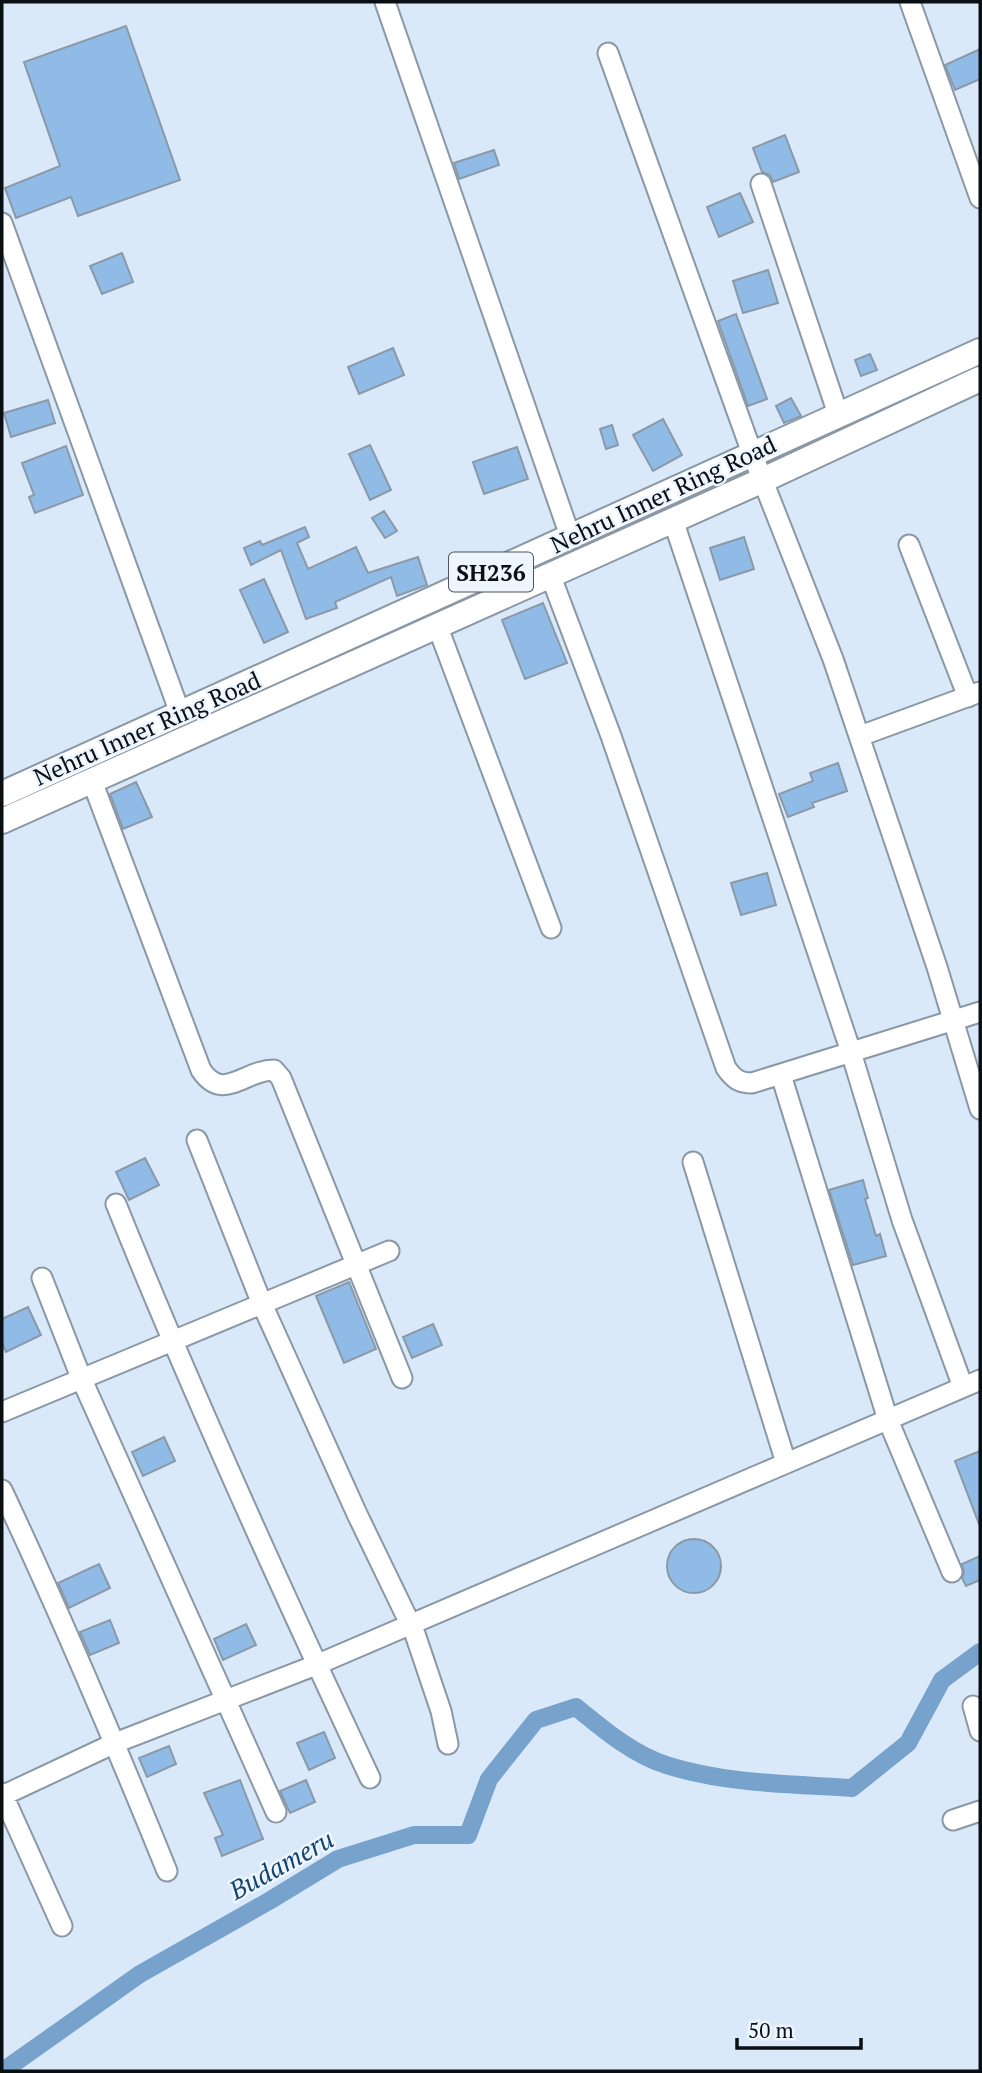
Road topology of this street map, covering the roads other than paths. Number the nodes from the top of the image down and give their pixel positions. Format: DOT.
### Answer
graph roads {
  1 [pos="386,2"];
  2 [pos="910,2"];
  3 [pos="608,52"];
  4 [pos="761,184"];
  5 [pos="980,198"];
  6 [pos="2,223"];
  7 [pos="980,351"];
  8 [pos="980,379"];
  9 [pos="838,414"];
  10 [pos="752,453"];
  11 [pos="763,480"];
  12 [pos="673,520"];
  13 [pos="570,536"];
  14 [pos="909,545"];
  15 [pos="550,574"];
  16 [pos="437,625"];
  17 [pos="974,694"];
  18 [pos="180,713"];
  19 [pos="860,736"];
  20 [pos="92,781"];
  21 [pos="2,794"];
  22 [pos="2,821"];
  23 [pos="551,928"];
  24 [pos="980,1012"];
  25 [pos="952,1022"];
  26 [pos="851,1052"];
  27 [pos="781,1074"];
  28 [pos="980,1109"];
  29 [pos="197,1140"];
  30 [pos="693,1162"];
  31 [pos="116,1204"];
  32 [pos="389,1251"];
  33 [pos="355,1265"];
  34 [pos="42,1278"];
  35 [pos="262,1304"];
  36 [pos="171,1342"];
  37 [pos="402,1378"];
  38 [pos="82,1380"];
  39 [pos="972,1383"];
  40 [pos="2,1412"];
  41 [pos="888,1420"];
  42 [pos="786,1463"];
  43 [pos="2,1490"];
  44 [pos="952,1572"];
  45 [pos="410,1625"];
  46 [pos="316,1665"];
  47 [pos="226,1700"];
  48 [pos="973,1706"];
  49 [pos="980,1731"];
  50 [pos="115,1744"];
  51 [pos="448,1744"];
  52 [pos="370,1778"];
  53 [pos="2,1795"];
  54 [pos="980,1811"];
  55 [pos="276,1812"];
  56 [pos="953,1820"];
  57 [pos="167,1871"];
  58 [pos="62,1926"];
  1 -- 13 [label="street"];
  2 -- 5 [label="street"];
  3 -- 10 [label="street"];
  4 -- 9 [label="street"];
  6 -- 18 [label="street"];
  7 -- 9 [label="main road, Nehru Inner Ring Road / SH236"];
  8 -- 11 [label="main road, SH236"];
  9 -- 10 [label="main road, Nehru Inner Ring Road / SH236"];
  10 -- 11 [label="street"];
  10 -- 13 [label="main road, Nehru Inner Ring Road / SH236"];
  11 -- 12 [label="main road, SH236"];
  11 -- 19 [label="street"];
  12 -- 15 [label="main road, SH236"];
  12 -- 26 [label="street"];
  13 -- 18 [label="main road, Nehru Inner Ring Road / SH236"];
  14 -- 17 [label="street"];
  15 -- 16 [label="main road, SH236"];
  15 -- 27 [label="street"];
  16 -- 20 [label="main road, SH236"];
  16 -- 23 [label="street"];
  17 -- 19 [label="street"];
  18 -- 21 [label="main road, Nehru Inner Ring Road / SH236"];
  19 -- 25 [label="street"];
  20 -- 22 [label="main road, SH236"];
  20 -- 33 [label="street"];
  24 -- 25 [label="street"];
  25 -- 26 [label="street"];
  25 -- 28 [label="street"];
  26 -- 27 [label="street"];
  26 -- 39 [label="street"];
  27 -- 41 [label="street"];
  29 -- 35 [label="street"];
  30 -- 42 [label="street"];
  31 -- 36 [label="street"];
  32 -- 33 [label="street"];
  33 -- 35 [label="street"];
  33 -- 37 [label="street"];
  34 -- 38 [label="street"];
  35 -- 36 [label="street"];
  35 -- 45 [label="street"];
  36 -- 38 [label="street"];
  36 -- 46 [label="street"];
  38 -- 40 [label="street"];
  38 -- 47 [label="street"];
  39 -- 41 [label="street"];
  41 -- 42 [label="street"];
  41 -- 44 [label="street"];
  42 -- 45 [label="street"];
  43 -- 50 [label="street"];
  45 -- 46 [label="street"];
  45 -- 51 [label="street"];
  46 -- 47 [label="street"];
  46 -- 52 [label="street"];
  47 -- 50 [label="street"];
  47 -- 55 [label="street"];
  48 -- 49 [label="street"];
  50 -- 53 [label="street"];
  50 -- 57 [label="street"];
  53 -- 58 [label="street"];
  54 -- 56 [label="street"];
}
